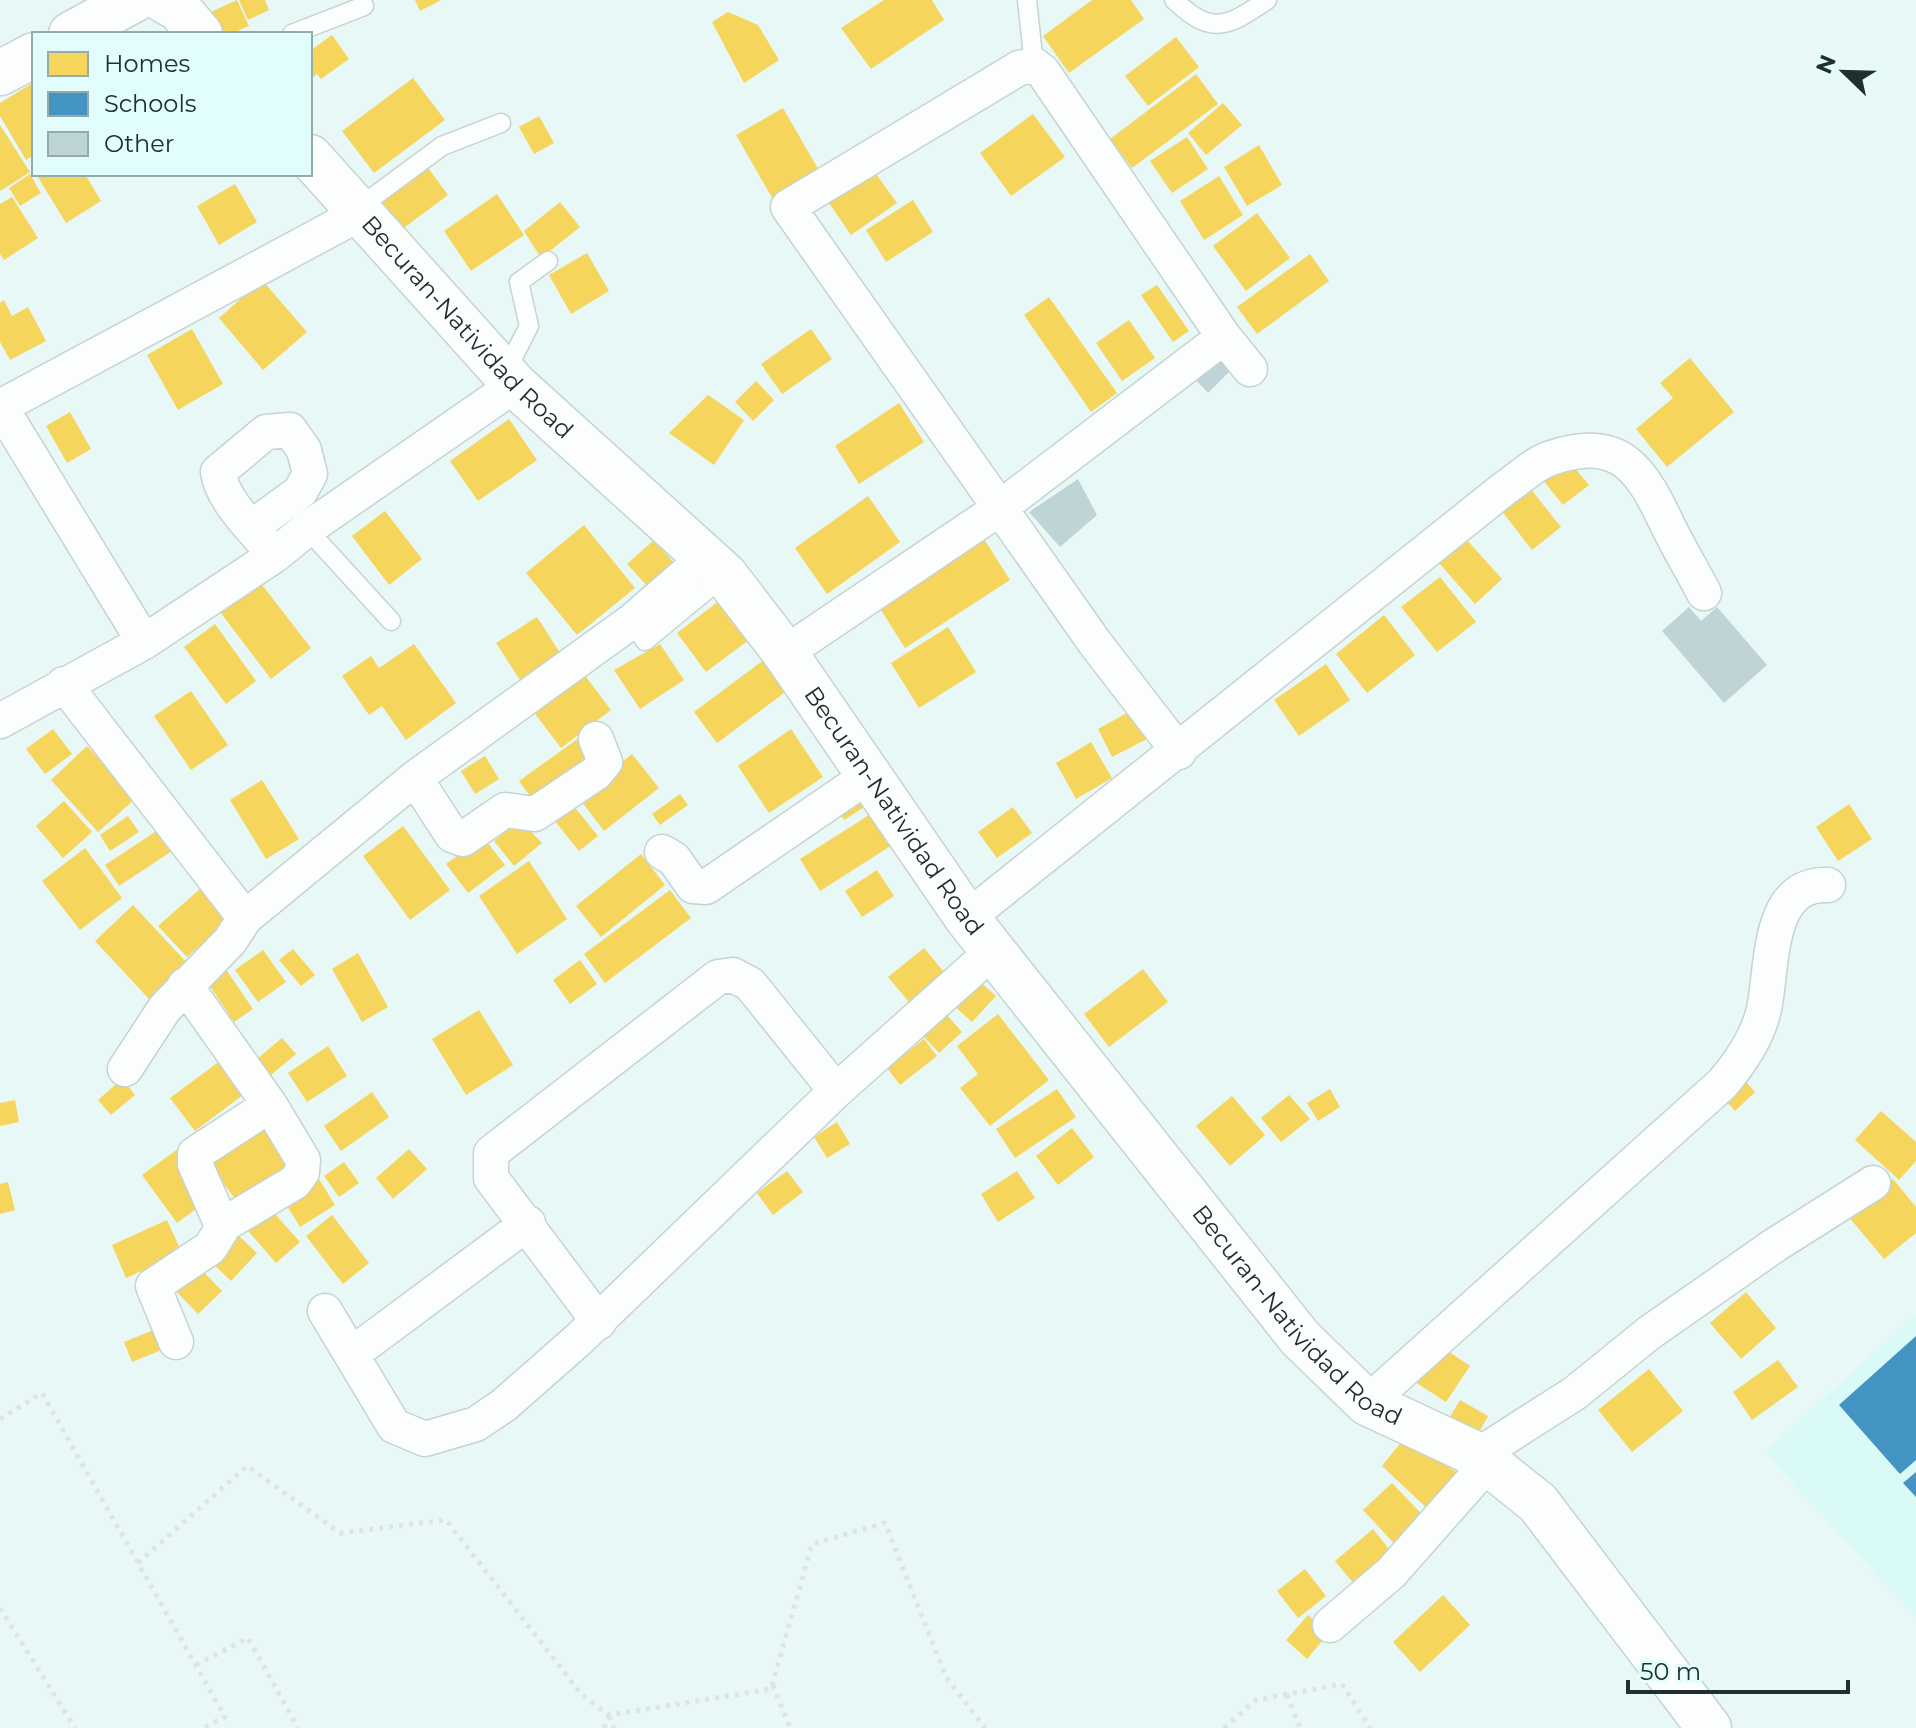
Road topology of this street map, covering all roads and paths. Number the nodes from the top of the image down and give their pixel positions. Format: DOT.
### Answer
graph roads {
  1 [pos="134,0"];
  2 [pos="1027,0"];
  3 [pos="1174,0"];
  4 [pos="1267,0"];
  5 [pos="364,6"];
  6 [pos="75,32"];
  7 [pos="297,32"];
  8 [pos="32,56"];
  9 [pos="1034,65"];
  10 [pos="0,73"];
  11 [pos="501,123"];
  12 [pos="312,159"];
  13 [pos="357,209"];
  14 [pos="548,261"];
  15 [pos="1224,337"];
  16 [pos="1250,369"];
  17 [pos="510,379"];
  18 [pos="0,406"];
  19 [pos="999,508"];
  20 [pos="252,527"];
  21 [pos="307,529"];
  22 [pos="275,555"];
  23 [pos="716,566"];
  24 [pos="1704,593"];
  25 [pos="391,621"];
  26 [pos="144,642"];
  27 [pos="785,653"];
  28 [pos="64,684"];
  29 [pos="0,721"];
  30 [pos="596,739"];
  31 [pos="1179,752"];
  32 [pos="868,776"];
  33 [pos="415,778"];
  34 [pos="662,852"];
  35 [pos="1828,885"];
  36 [pos="245,918"];
  37 [pos="980,935"];
  38 [pos="185,985"];
  39 [pos="125,1069"];
  40 [pos="836,1091"];
  41 [pos="270,1105"];
  42 [pos="1873,1183"];
  43 [pos="528,1223"];
  44 [pos="225,1224"];
  45 [pos="325,1311"];
  46 [pos="599,1322"];
  47 [pos="176,1342"];
  48 [pos="352,1354"];
  49 [pos="1367,1403"];
  50 [pos="0,1419"];
  51 [pos="1483,1458"];
  52 [pos="138,1563"];
  53 [pos="0,1608"];
  54 [pos="1330,1625"];
  55 [pos="196,1665"];
  56 [pos="773,1684"];
  57 [pos="1287,1695"];
  58 [pos="609,1715"];
  59 [pos="75,1728"];
  60 [pos="203,1728"];
  61 [pos="298,1728"];
  62 [pos="604,1728"];
  63 [pos="614,1728"];
  64 [pos="790,1728"];
  65 [pos="985,1728"];
  66 [pos="1224,1728"];
  67 [pos="1300,1728"];
  68 [pos="1370,1728"];
  69 [pos="1709,1728"];
  1 -- 6 [label="street"];
  2 -- 9 [label="lane"];
  3 -- 4 [label="lane"];
  5 -- 7 [label="lane"];
  8 -- 10 [label="street"];
  9 -- 15 [label="street"];
  9 -- 19 [label="street"];
  11 -- 13 [label="lane"];
  12 -- 13 [label="street, Becuran-Natividad Road"];
  13 -- 17 [label="street, Becuran-Natividad Road"];
  13 -- 18 [label="street"];
  14 -- 17 [label="lane"];
  15 -- 16 [label="street"];
  15 -- 19 [label="street"];
  17 -- 21 [label="street"];
  17 -- 23 [label="street, Becuran-Natividad Road"];
  18 -- 26 [label="street"];
  19 -- 27 [label="street"];
  19 -- 31 [label="street"];
  20 -- 22 [label="street"];
  21 -- 22 [label="street"];
  21 -- 25 [label="lane"];
  22 -- 26 [label="street"];
  23 -- 27 [label="street, Becuran-Natividad Road"];
  23 -- 33 [label="street"];
  24 -- 31 [label="street"];
  26 -- 28 [label="street"];
  27 -- 32 [label="street, Becuran-Natividad Road"];
  28 -- 29 [label="street"];
  28 -- 36 [label="street"];
  30 -- 33 [label="street"];
  31 -- 37 [label="street"];
  32 -- 34 [label="street"];
  32 -- 37 [label="street, Becuran-Natividad Road"];
  33 -- 36 [label="street"];
  35 -- 49 [label="street"];
  36 -- 38 [label="street"];
  37 -- 40 [label="street"];
  37 -- 49 [label="street, Becuran-Natividad Road"];
  38 -- 39 [label="street"];
  38 -- 41 [label="street"];
  40 -- 43 [label="street"];
  40 -- 46 [label="street"];
  41 -- 44 [label="street"];
  41 -- 44 [label="street"];
  42 -- 51 [label="street"];
  43 -- 46 [label="street"];
  43 -- 48 [label="street"];
  44 -- 47 [label="street"];
  45 -- 48 [label="street"];
  46 -- 48 [label="street"];
  49 -- 51 [label="street, Becuran-Natividad Road"];
  50 -- 52 [label="path"];
  51 -- 54 [label="street"];
  51 -- 69 [label="street, Becuran-Natividad Road"];
  52 -- 55 [label="path"];
  52 -- 58 [label="path"];
  53 -- 59 [label="path"];
  55 -- 60 [label="path"];
  55 -- 61 [label="path"];
  56 -- 58 [label="path"];
  56 -- 64 [label="path"];
  56 -- 65 [label="path"];
  57 -- 66 [label="path"];
  57 -- 67 [label="path"];
  57 -- 68 [label="path"];
  58 -- 62 [label="path"];
  58 -- 63 [label="path"];
}
